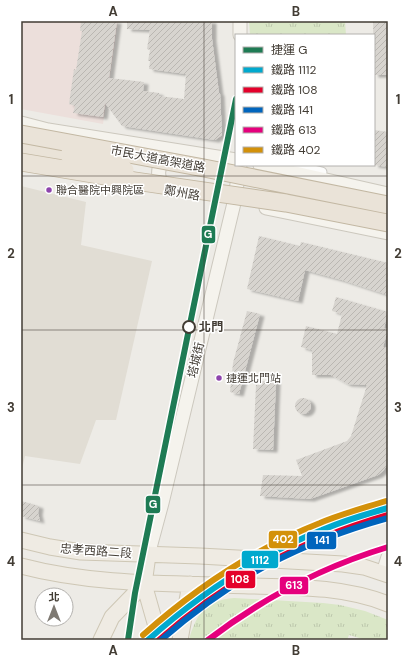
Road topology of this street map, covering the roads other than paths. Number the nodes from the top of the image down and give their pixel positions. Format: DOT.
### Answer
graph roads {
  1 [pos="240,21"];
  2 [pos="240,34"];
  3 [pos="21,123"];
  4 [pos="21,134"];
  5 [pos="21,147"];
  6 [pos="178,150"];
  7 [pos="69,155"];
  8 [pos="235,160"];
  9 [pos="21,162"];
  10 [pos="240,166"];
  11 [pos="264,166"];
  12 [pos="298,166"];
  13 [pos="21,168"];
  14 [pos="204,168"];
  15 [pos="319,184"];
  16 [pos="179,192"];
  17 [pos="211,192"];
  18 [pos="388,194"];
  19 [pos="234,203"];
  20 [pos="388,205"];
  21 [pos="388,223"];
  22 [pos="388,233"];
  23 [pos="21,540"];
  24 [pos="148,554"];
  25 [pos="388,557"];
  26 [pos="21,566"];
  27 [pos="386,574"];
  28 [pos="144,584"];
  29 [pos="190,584"];
  30 [pos="388,604"];
  31 [pos="112,617"];
  32 [pos="101,640"];
  33 [pos="111,640"];
  34 [pos="154,640"];
  35 [pos="180,640"];
  1 -- 2 [label="street"];
  3 -- 6 [label="street"];
  4 -- 14 [label="highway, 市民大道高架道路, bridge"];
  5 -- 7 [label="highway"];
  6 -- 8 [label="street"];
  6 -- 16 [label="street"];
  7 -- 14 [label="highway, bridge"];
  7 -- 17 [label="highway, bridge"];
  9 -- 17 [label="highway, 市民大道高架道路, bridge"];
  10 -- 19 [label="street, 塔城街"];
  11 -- 18 [label="street"];
  12 -- 15 [label="street"];
  13 -- 16 [label="street, 鄭州路"];
  14 -- 20 [label="highway, 市民大道高架道路, bridge"];
  16 -- 19 [label="street, 鄭州路"];
  17 -- 21 [label="highway, 市民大道高架道路, bridge"];
  19 -- 22 [label="street, 鄭州路"];
  19 -- 24 [label="street, 塔城街"];
  23 -- 24 [label="main road, 忠孝西路二段"];
  24 -- 27 [label="main road, 忠孝西路二段"];
  24 -- 28 [label="main road"];
  25 -- 27 [label="street"];
  26 -- 28 [label="main road"];
  28 -- 29 [label="main road"];
  28 -- 31 [label="main road"];
  28 -- 34 [label="main road"];
  29 -- 30 [label="main road"];
  29 -- 35 [label="main road"];
  31 -- 32 [label="main road"];
  31 -- 33 [label="main road"];
}
